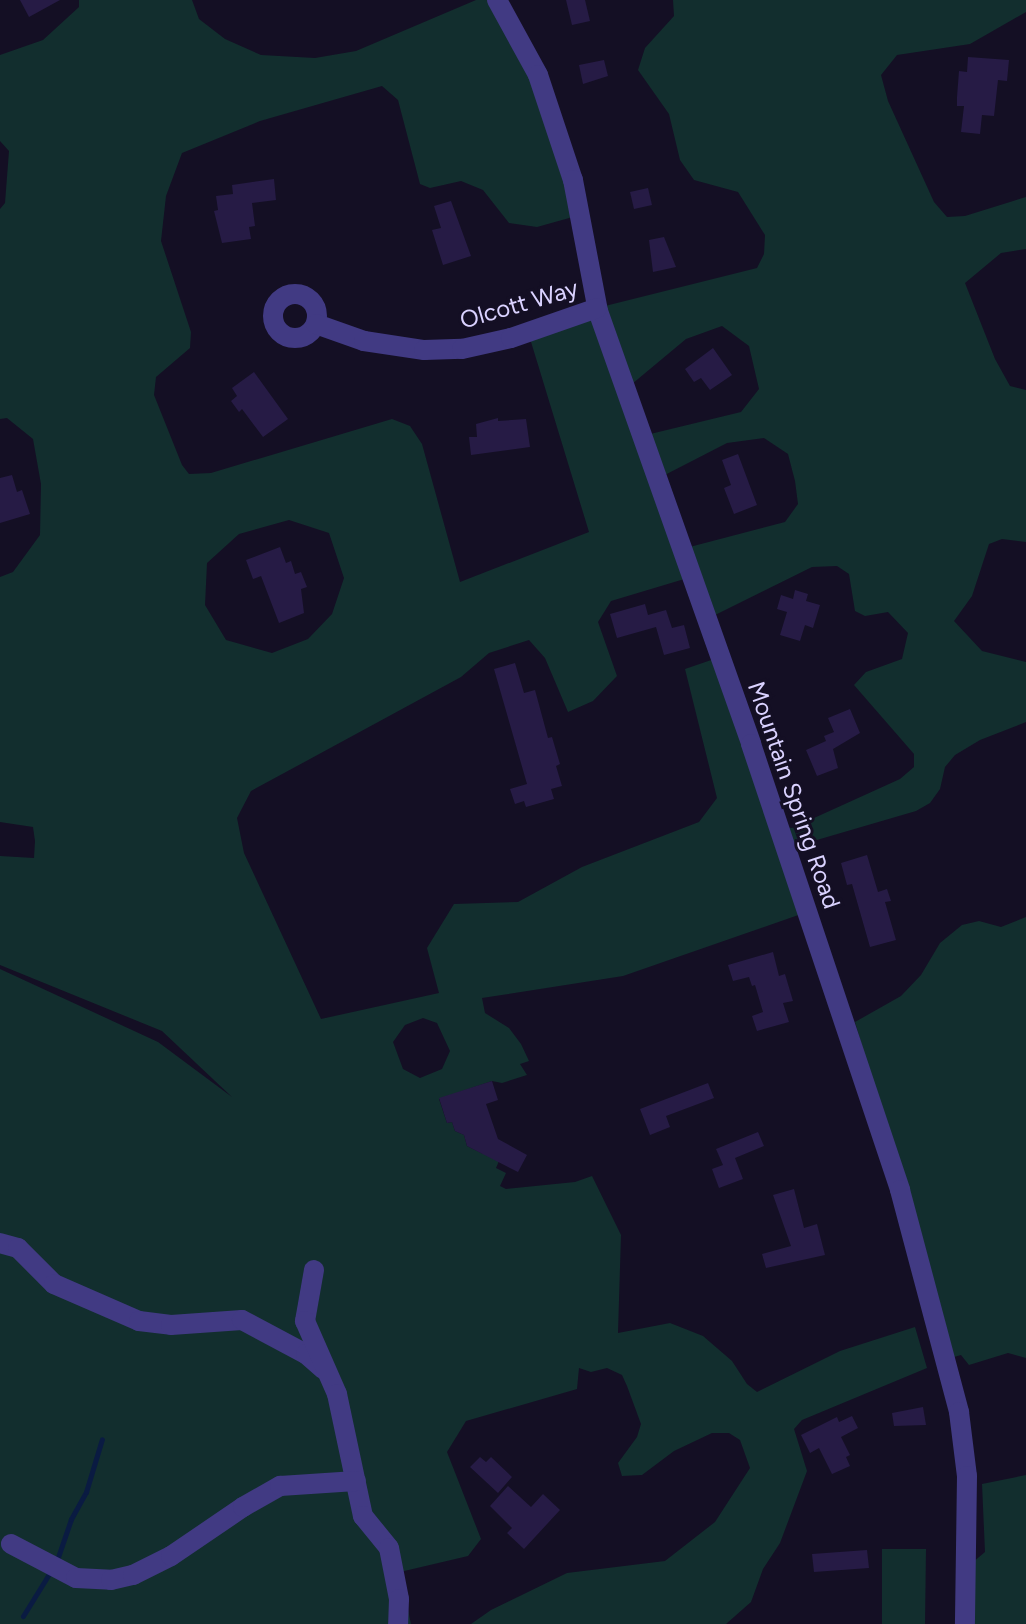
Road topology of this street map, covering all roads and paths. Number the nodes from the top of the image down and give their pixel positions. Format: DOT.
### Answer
graph roads {
  1 [pos="497,0"];
  2 [pos="597,308"];
  3 [pos="316,324"];
  4 [pos="0,1243"];
  5 [pos="314,1270"];
  6 [pos="329,1374"];
  7 [pos="356,1481"];
  8 [pos="11,1544"];
  9 [pos="398,1624"];
  10 [pos="965,1624"];
  1 -- 2 [label="street, Mountain Spring Road"];
  2 -- 3 [label="street, Olcott Way"];
  2 -- 10 [label="street, Mountain Spring Road"];
  4 -- 6 [label="street"];
  5 -- 6 [label="street"];
  6 -- 7 [label="street"];
  7 -- 8 [label="street"];
  7 -- 9 [label="street"];
}
